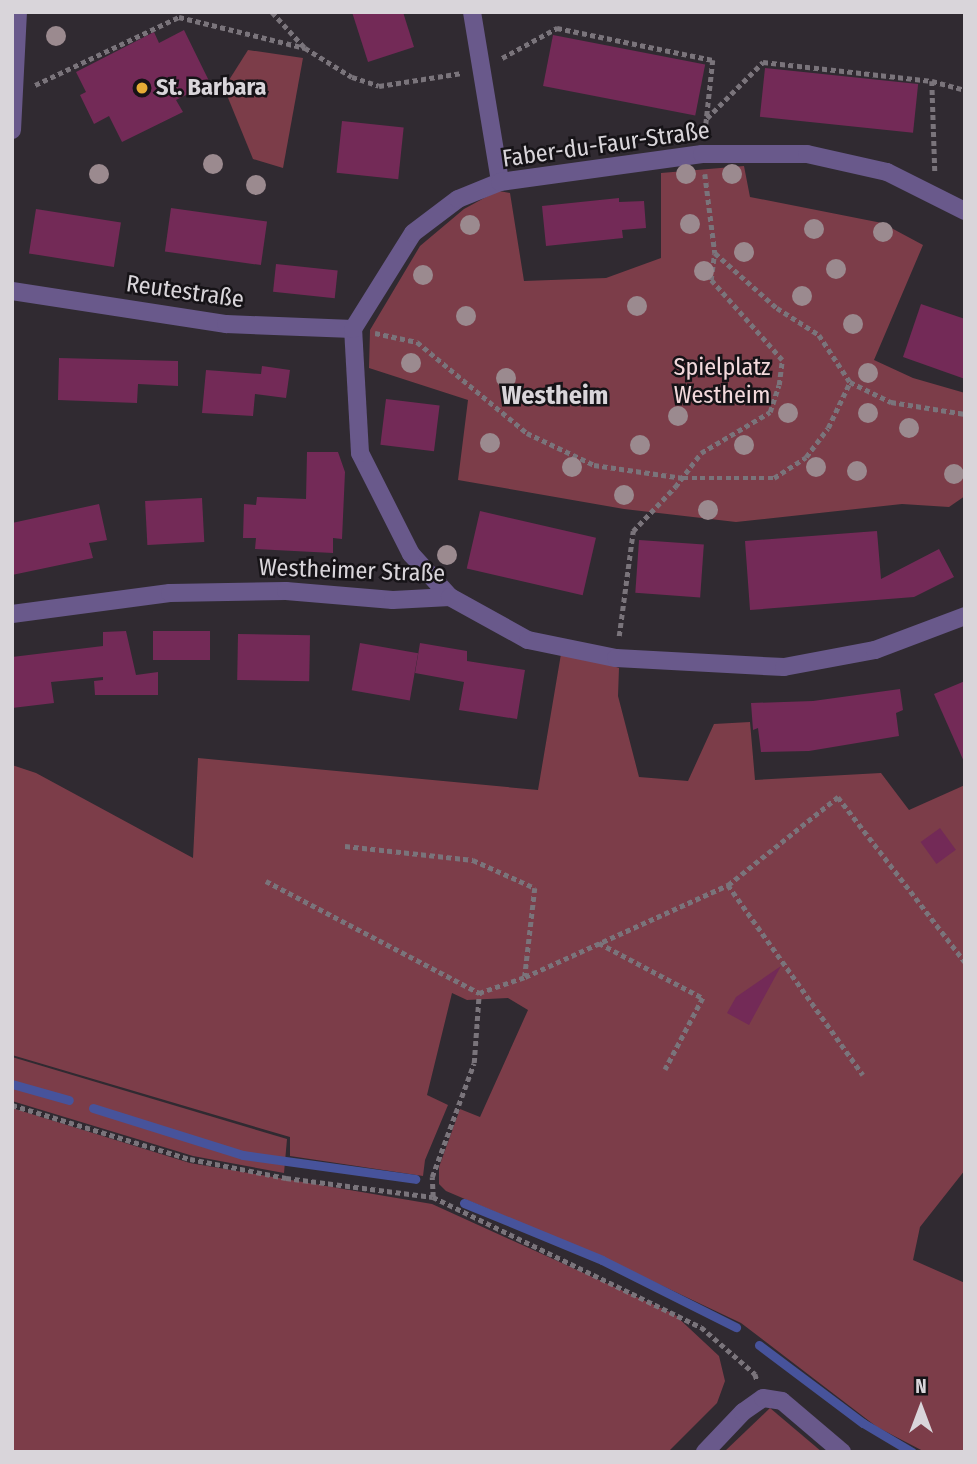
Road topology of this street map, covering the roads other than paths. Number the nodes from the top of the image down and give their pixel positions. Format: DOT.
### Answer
graph roads {
  1 [pos="18,12"];
  2 [pos="472,12"];
  3 [pos="12,130"];
  4 [pos="500,182"];
  5 [pos="965,211"];
  6 [pos="12,290"];
  7 [pos="353,330"];
  8 [pos="450,597"];
  9 [pos="12,614"];
  10 [pos="965,616"];
  11 [pos="705,1452"];
  12 [pos="842,1452"];
  1 -- 3 [label="street"];
  2 -- 4 [label="street"];
  4 -- 5 [label="street, Faber-du-Faur-Straße"];
  4 -- 7 [label="street, Faber-du-Faur-Straße"];
  6 -- 7 [label="street, Reutestraße"];
  7 -- 8 [label="street"];
  8 -- 9 [label="street, Westheimer Straße"];
  8 -- 10 [label="street, Westheimer Straße"];
  11 -- 12 [label="street"];
}
